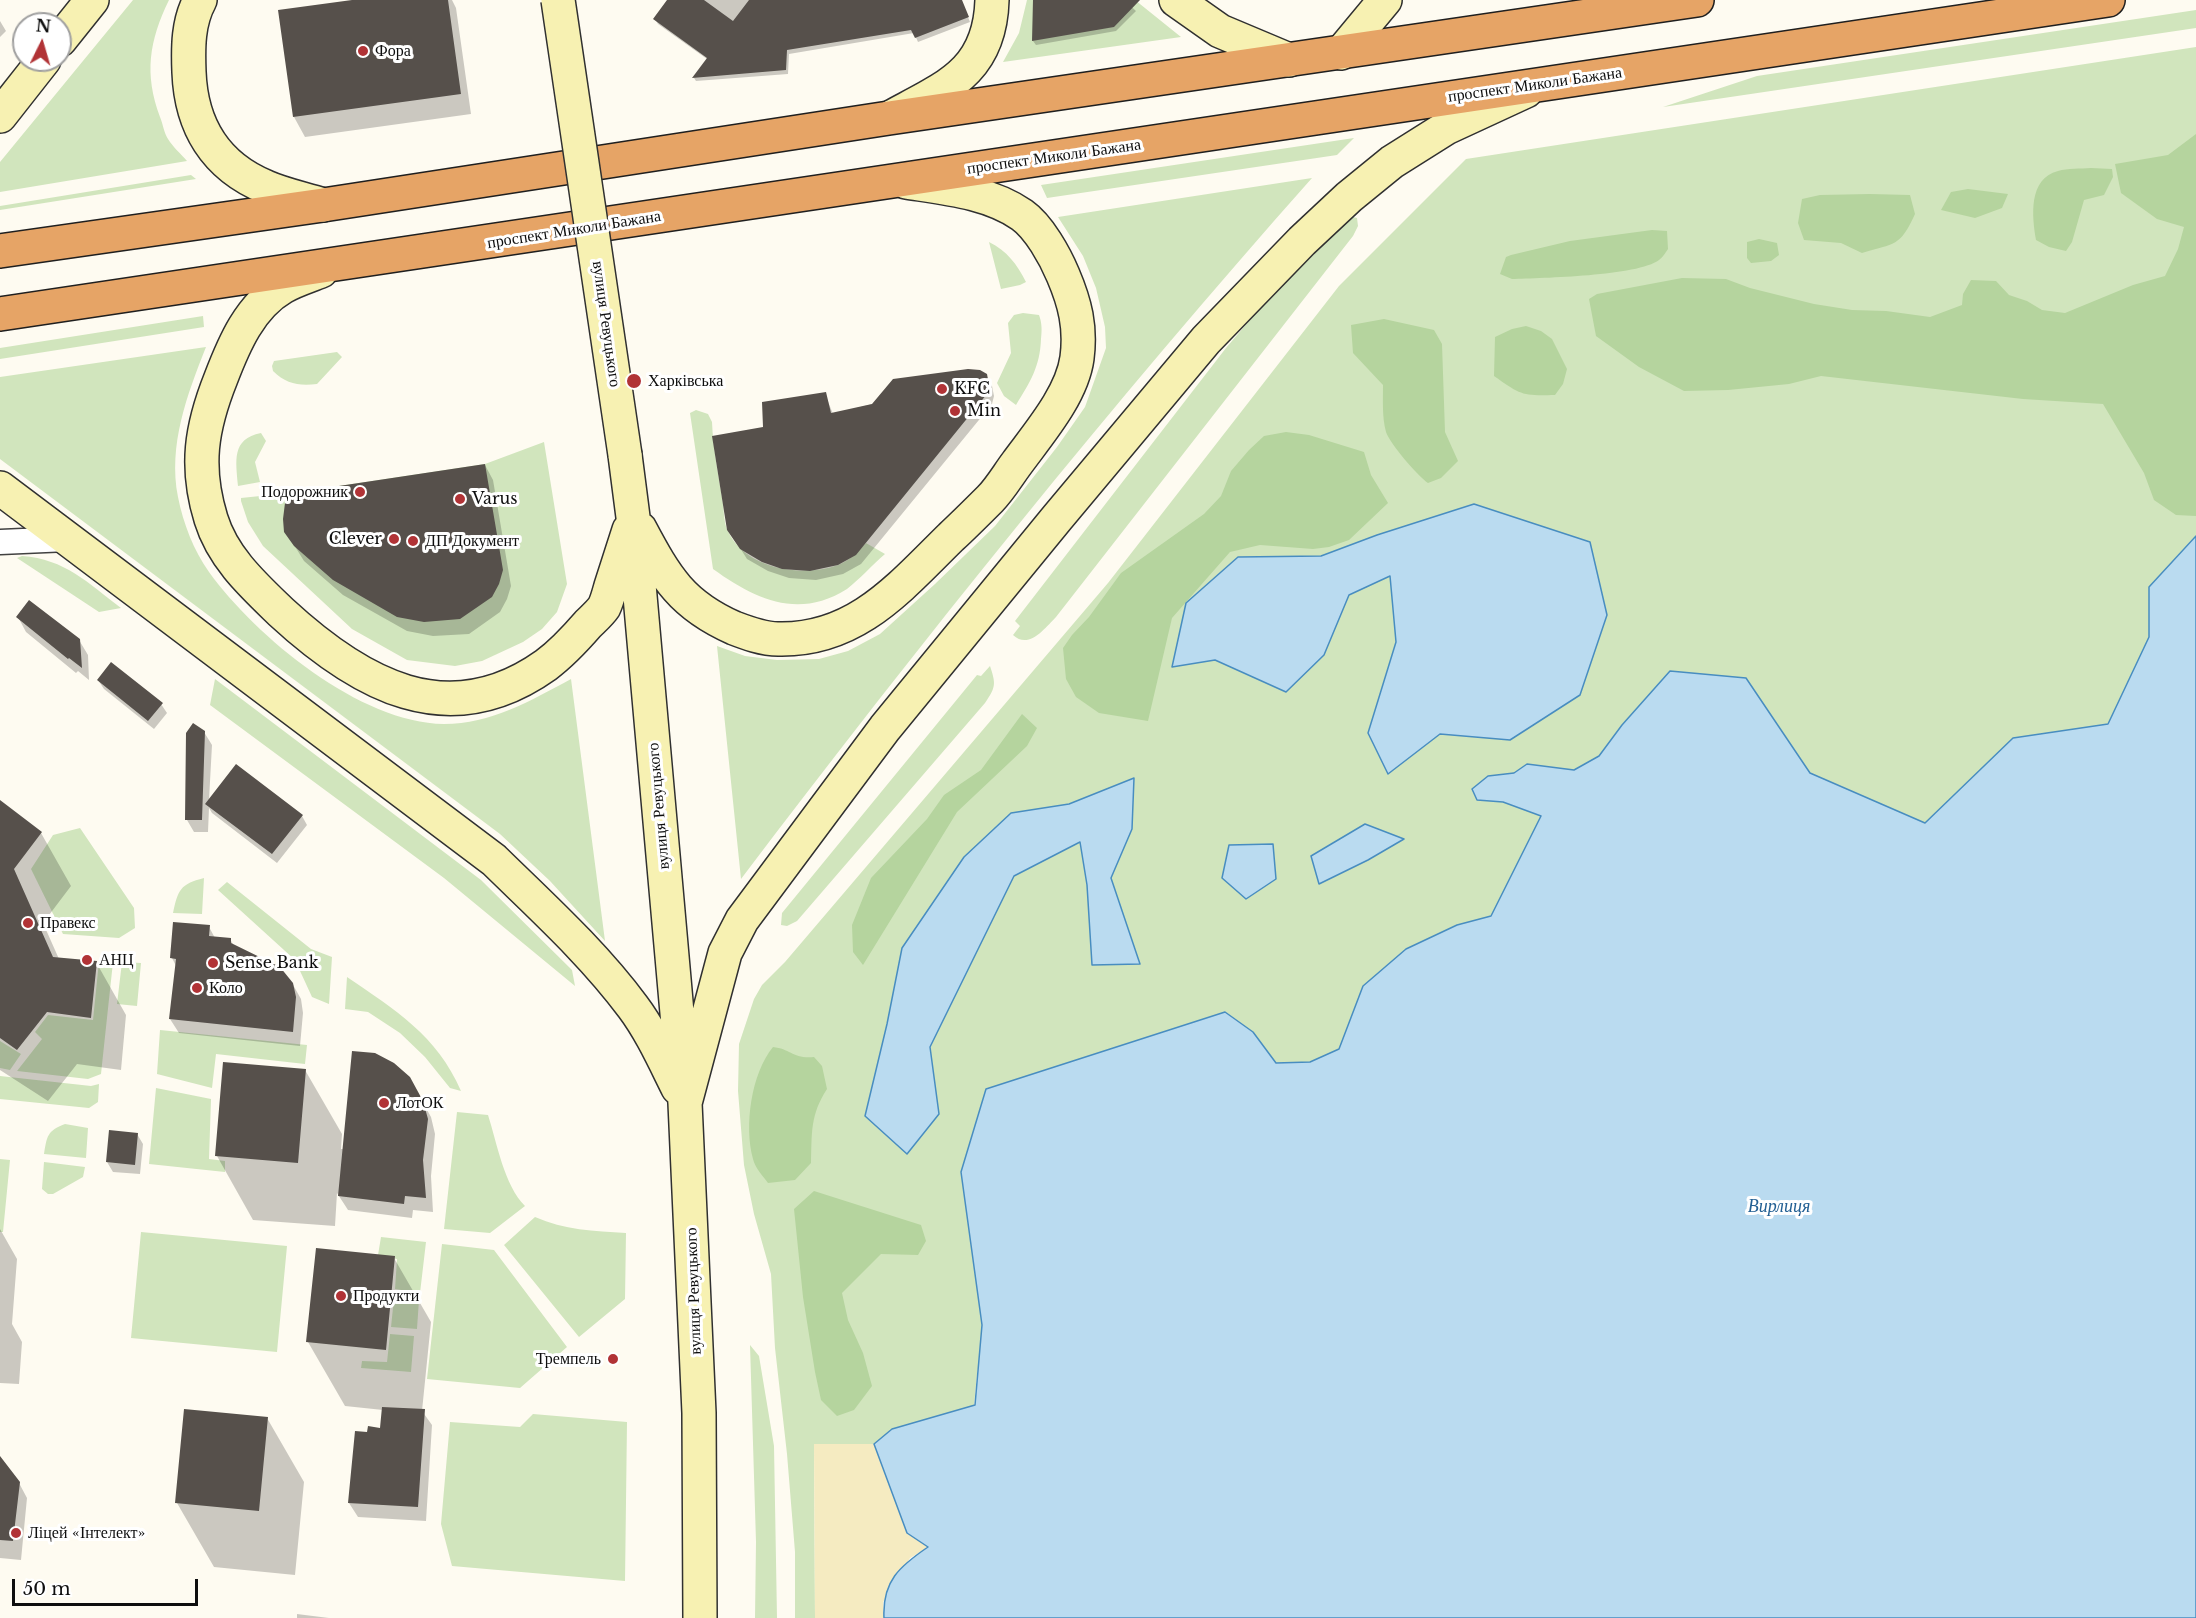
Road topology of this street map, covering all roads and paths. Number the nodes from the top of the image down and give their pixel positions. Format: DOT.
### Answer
graph roads {
  1 [pos="92,0"];
  2 [pos="200,0"];
  3 [pos="558,0"];
  4 [pos="992,0"];
  5 [pos="1176,0"];
  6 [pos="1385,0"];
  7 [pos="1697,0"];
  8 [pos="2108,0"];
  9 [pos="72,25"];
  10 [pos="1341,53"];
  11 [pos="1289,60"];
  12 [pos="35,72"];
  13 [pos="1539,85"];
  14 [pos="0,116"];
  15 [pos="889,118"];
  16 [pos="895,181"];
  17 [pos="323,205"];
  18 [pos="0,251"];
  19 [pos="330,267"];
  20 [pos="0,314"];
  21 [pos="0,488"];
  22 [pos="633,517"];
  23 [pos="68,539"];
  24 [pos="0,542"];
  25 [pos="685,1102"];
  26 [pos="700,1618"];
  1 -- 9 [label="street"];
  2 -- 17 [label="street"];
  3 -- 22 [label="street, вулиця Ревуцького, bridge"];
  4 -- 15 [label="street"];
  5 -- 11 [label="street"];
  6 -- 10 [label="street"];
  7 -- 10 [label="highway"];
  8 -- 13 [label="highway, проспект Миколи Бажана"];
  10 -- 11 [label="highway"];
  11 -- 15 [label="highway"];
  12 -- 14 [label="street"];
  13 -- 16 [label="highway, проспект Миколи Бажана"];
  13 -- 25 [label="street"];
  15 -- 17 [label="highway"];
  16 -- 19 [label="highway, проспект Миколи Бажана"];
  16 -- 22 [label="street"];
  17 -- 18 [label="highway"];
  19 -- 20 [label="highway, проспект Миколи Бажана"];
  19 -- 22 [label="street"];
  21 -- 23 [label="street"];
  22 -- 25 [label="street, вулиця Ревуцького"];
  23 -- 24 [label="street"];
  23 -- 25 [label="street"];
  25 -- 26 [label="street, вулиця Ревуцького"];
}
